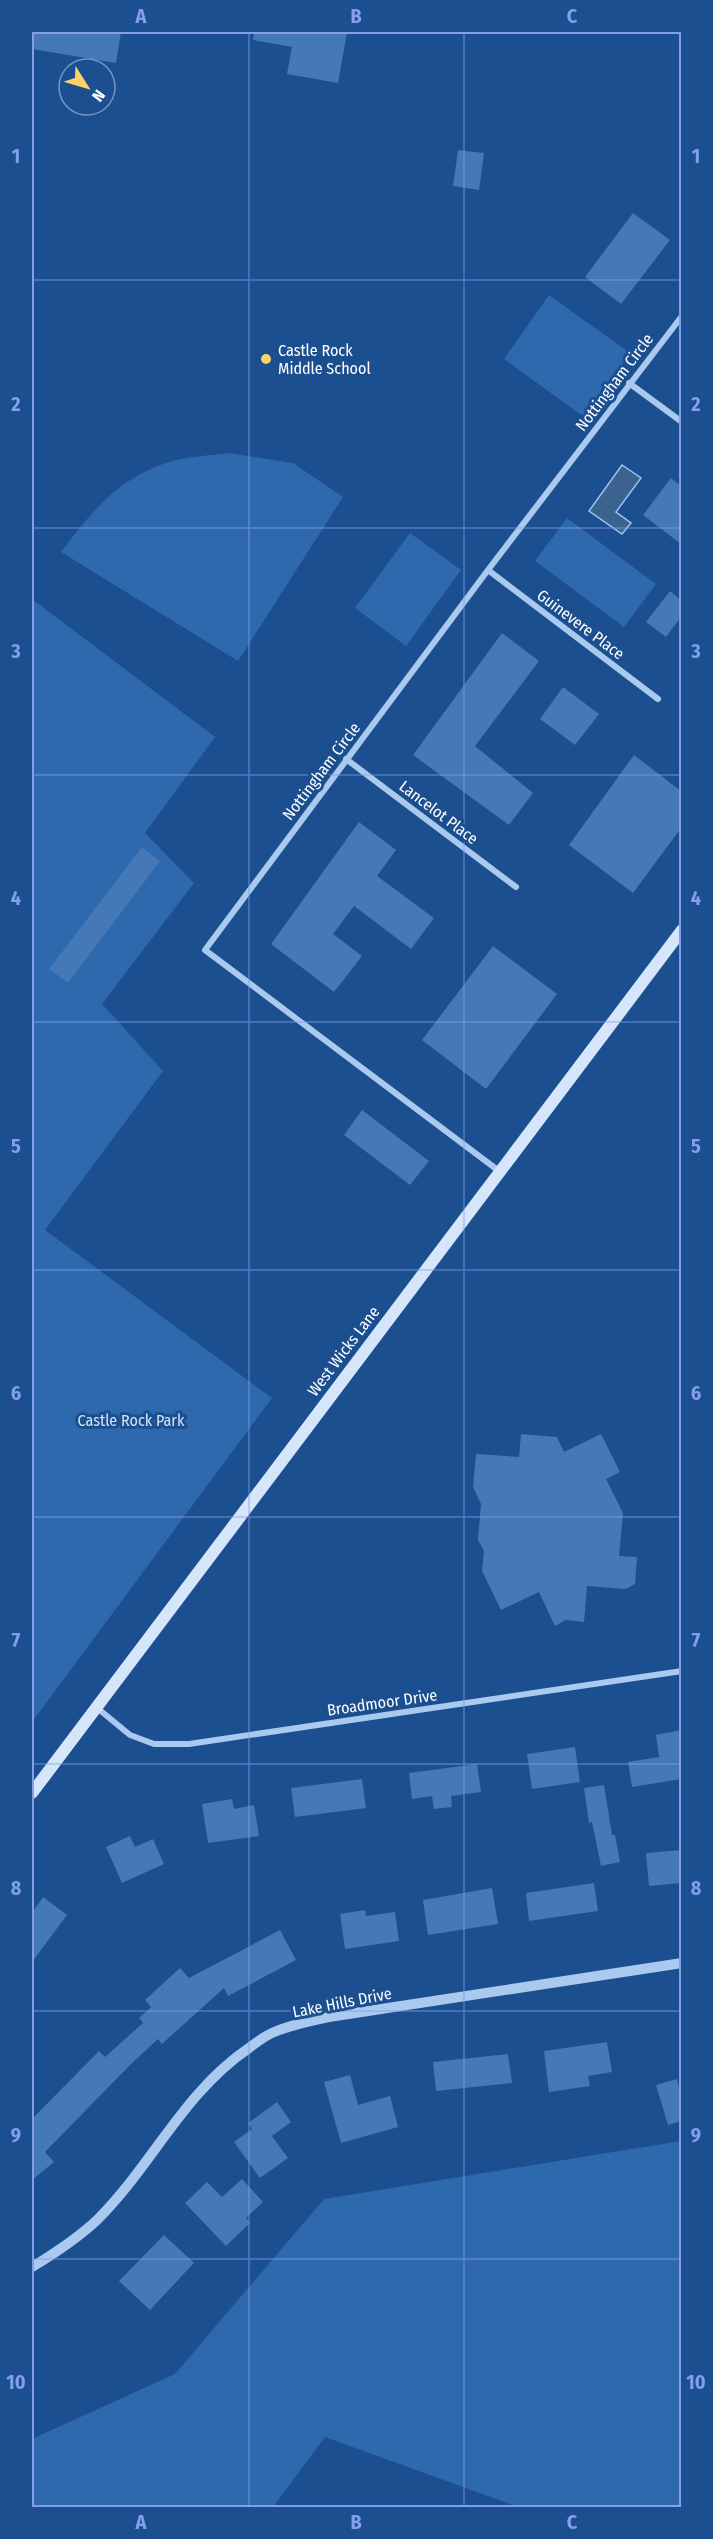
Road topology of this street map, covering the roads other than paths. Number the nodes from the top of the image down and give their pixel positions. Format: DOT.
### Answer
graph roads {
  1 [pos="681,316"];
  2 [pos="629,383"];
  3 [pos="681,422"];
  4 [pos="488,570"];
  5 [pos="658,699"];
  6 [pos="346,759"];
  7 [pos="516,887"];
  8 [pos="681,930"];
  9 [pos="499,1171"];
  10 [pos="681,1671"];
  11 [pos="96,1707"];
  12 [pos="32,1793"];
  13 [pos="681,1963"];
  14 [pos="32,2267"];
  1 -- 2 [label="street, Nottingham Circle"];
  2 -- 3 [label="street"];
  2 -- 4 [label="street, Nottingham Circle"];
  4 -- 5 [label="street, Guinevere Place"];
  4 -- 6 [label="street, Nottingham Circle"];
  6 -- 7 [label="street, Lancelot Place"];
  6 -- 9 [label="street, Nottingham Circle"];
  8 -- 9 [label="main road, West Wicks Lane"];
  9 -- 11 [label="main road, West Wicks Lane"];
  10 -- 11 [label="street, Broadmoor Drive"];
  11 -- 12 [label="main road, West Wicks Lane"];
  13 -- 14 [label="street, Lake Hills Drive"];
}
